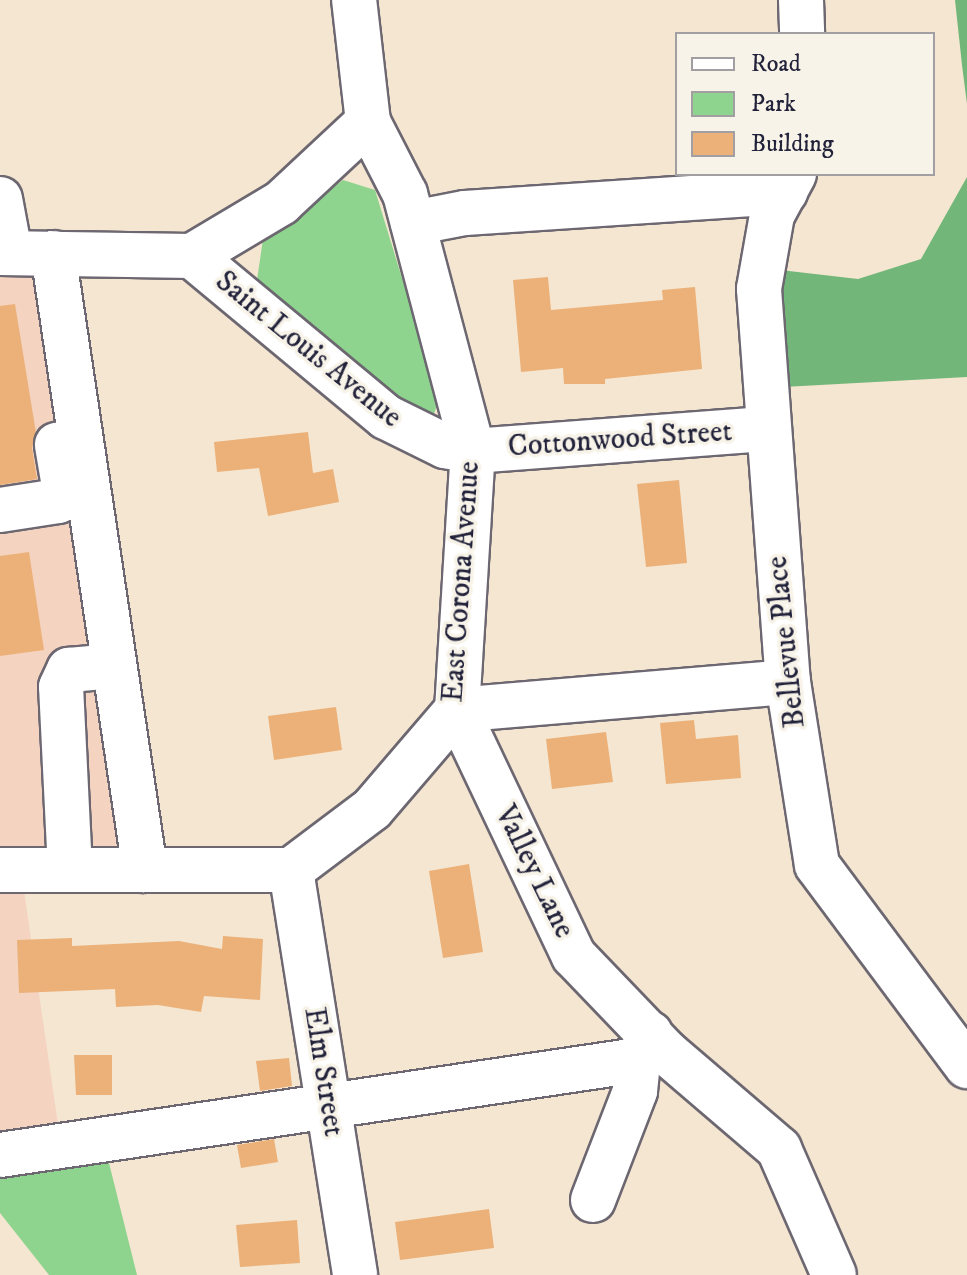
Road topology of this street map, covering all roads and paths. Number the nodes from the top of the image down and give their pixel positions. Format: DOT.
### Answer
graph roads {
  1 [pos="354,0"];
  2 [pos="801,0"];
  3 [pos="802,32"];
  4 [pos="368,122"];
  5 [pos="789,183"];
  6 [pos="0,199"];
  7 [pos="413,223"];
  8 [pos="24,253"];
  9 [pos="192,256"];
  10 [pos="768,429"];
  11 [pos="473,451"];
  12 [pos="0,510"];
  13 [pos="114,666"];
  14 [pos="788,682"];
  15 [pos="457,710"];
  16 [pos="0,870"];
  17 [pos="70,870"];
  18 [pos="145,870"];
  19 [pos="291,870"];
  20 [pos="644,1047"];
  21 [pos="967,1066"];
  22 [pos="328,1104"];
  23 [pos="0,1155"];
  24 [pos="593,1200"];
  25 [pos="355,1275"];
  26 [pos="834,1275"];
  1 -- 4 [label="street, East Corona Avenue"];
  2 -- 3 [label="street"];
  4 -- 7 [label="street, East Corona Avenue"];
  4 -- 9 [label="street, Saint Louis Avenue"];
  5 -- 7 [label="street"];
  5 -- 10 [label="street, Bellevue Place"];
  6 -- 8 [label="street"];
  7 -- 11 [label="street, East Corona Avenue"];
  8 -- 9 [label="street, Saint Louis Avenue"];
  8 -- 12 [label="street"];
  8 -- 13 [label="street"];
  9 -- 11 [label="street, Saint Louis Avenue"];
  10 -- 11 [label="street, Cottonwood Street"];
  10 -- 14 [label="street, Bellevue Place"];
  11 -- 15 [label="street, East Corona Avenue"];
  13 -- 17 [label="street"];
  13 -- 18 [label="street"];
  14 -- 15 [label="street"];
  14 -- 21 [label="street, Bellevue Place"];
  15 -- 19 [label="street, East Corona Avenue"];
  15 -- 20 [label="street, Valley Lane"];
  16 -- 17 [label="street"];
  17 -- 18 [label="street"];
  18 -- 19 [label="street"];
  19 -- 22 [label="street, Elm Street"];
  20 -- 22 [label="street"];
  20 -- 24 [label="street"];
  20 -- 26 [label="street, Valley Lane"];
  22 -- 23 [label="street"];
  22 -- 25 [label="street, Elm Street"];
}
